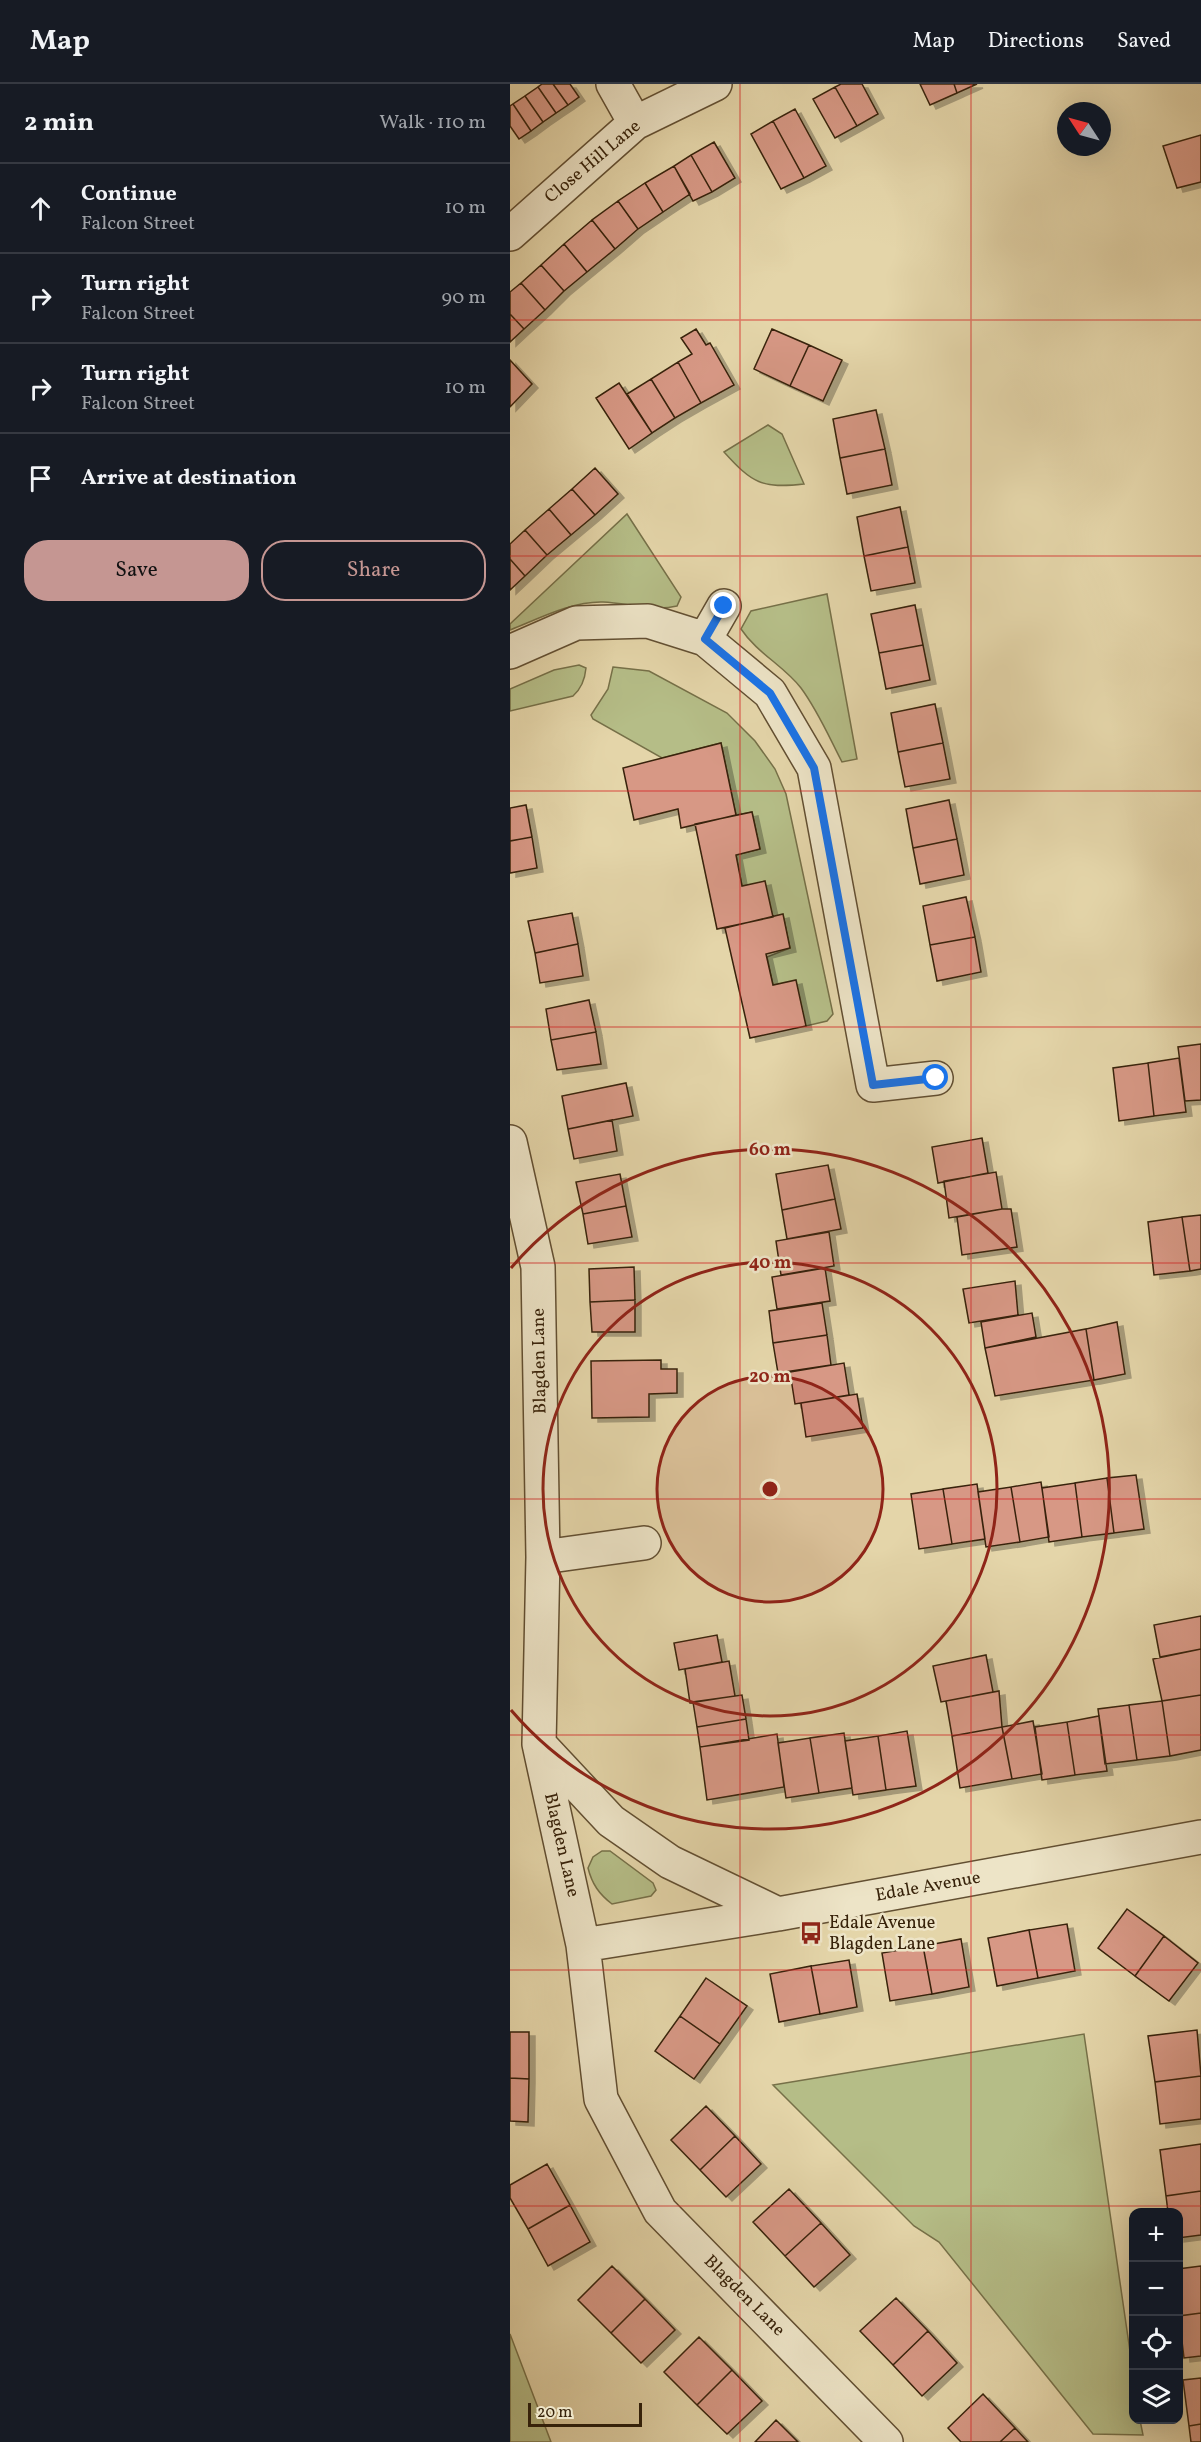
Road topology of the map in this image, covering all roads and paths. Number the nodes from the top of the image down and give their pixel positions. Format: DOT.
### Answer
graph roads {
  1 [pos="612,84"];
  2 [pos="715,84"];
  3 [pos="635,123"];
  4 [pos="510,234"];
  5 [pos="724,606"];
  6 [pos="705,639"];
  7 [pos="510,652"];
  8 [pos="936,1078"];
  9 [pos="510,1142"];
  10 [pos="644,1543"];
  11 [pos="543,1557"];
  12 [pos="539,1744"];
  13 [pos="1201,1837"];
  14 [pos="778,1914"];
  15 [pos="583,1945"];
  16 [pos="886,2442"];
  1 -- 3 [label="street"];
  2 -- 3 [label="street, Close Hill Lane"];
  3 -- 4 [label="street, Close Hill Lane"];
  5 -- 6 [label="street"];
  6 -- 7 [label="street"];
  6 -- 8 [label="street"];
  9 -- 11 [label="street, Blagden Lane"];
  10 -- 11 [label="street"];
  11 -- 12 [label="street, Blagden Lane"];
  12 -- 14 [label="street"];
  12 -- 15 [label="street, Blagden Lane"];
  13 -- 14 [label="street, Edale Avenue"];
  14 -- 15 [label="street, Edale Avenue"];
  15 -- 16 [label="street, Blagden Lane"];
}
